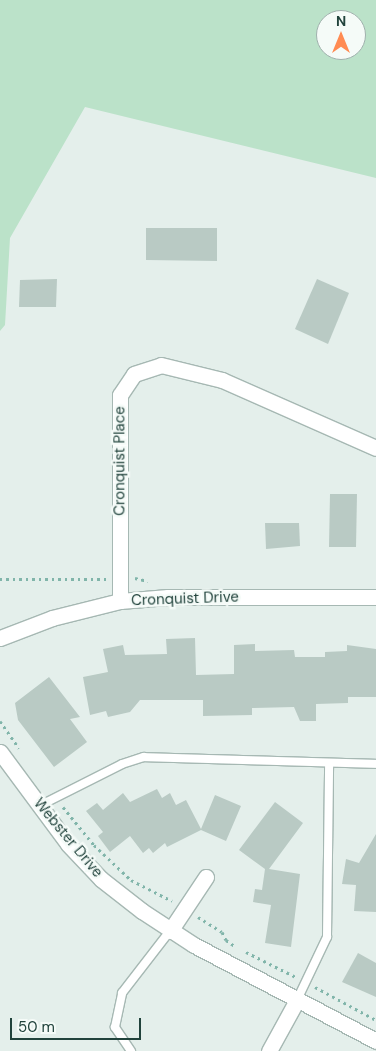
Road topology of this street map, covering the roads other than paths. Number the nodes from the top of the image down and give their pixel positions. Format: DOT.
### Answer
graph roads {
  1 [pos="376,448"];
  2 [pos="376,597"];
  3 [pos="120,601"];
  4 [pos="0,638"];
  5 [pos="0,752"];
  6 [pos="329,764"];
  7 [pos="376,764"];
  8 [pos="39,806"];
  9 [pos="206,877"];
  10 [pos="170,931"];
  11 [pos="297,1000"];
  12 [pos="376,1041"];
  13 [pos="131,1051"];
  14 [pos="269,1051"];
  1 -- 3 [label="street, Cronquist Place"];
  2 -- 3 [label="street, Cronquist Drive"];
  3 -- 4 [label="street, Cronquist Drive"];
  5 -- 8 [label="street, Webster Drive"];
  6 -- 7 [label="lane"];
  6 -- 8 [label="lane"];
  6 -- 11 [label="lane"];
  8 -- 10 [label="street, Webster Drive"];
  9 -- 10 [label="street"];
  10 -- 11 [label="street, Webster Drive"];
  10 -- 13 [label="lane"];
  11 -- 12 [label="street, Webster Drive"];
  11 -- 14 [label="street"];
}
